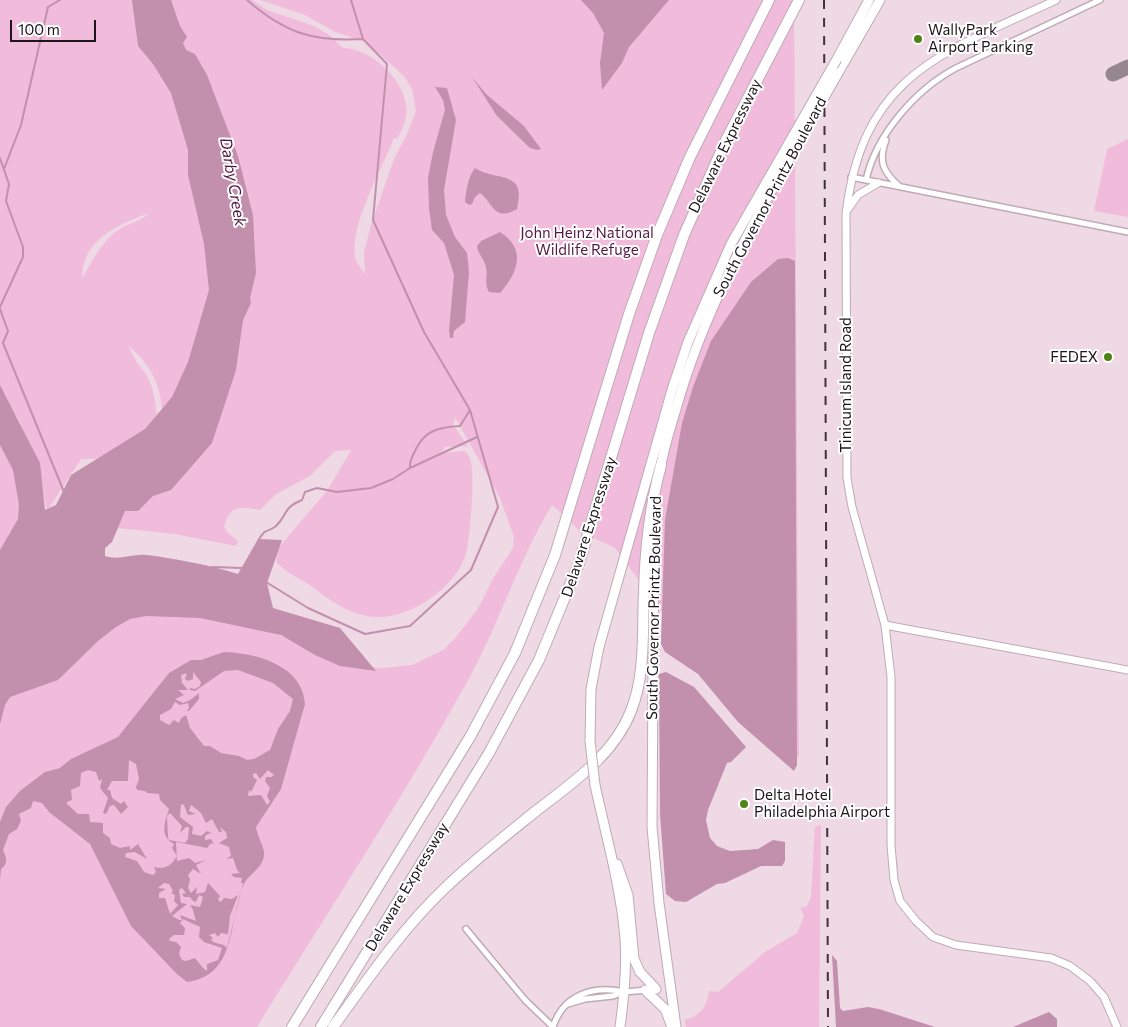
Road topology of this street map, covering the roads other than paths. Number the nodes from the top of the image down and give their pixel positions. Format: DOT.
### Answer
graph roads {
  1 [pos="769,0"];
  2 [pos="799,0"];
  3 [pos="868,0"];
  4 [pos="880,0"];
  5 [pos="1056,0"];
  6 [pos="1100,0"];
  7 [pos="889,132"];
  8 [pos="851,177"];
  9 [pos="866,180"];
  10 [pos="878,183"];
  11 [pos="899,187"];
  12 [pos="846,214"];
  13 [pos="1128,232"];
  14 [pos="661,465"];
  15 [pos="885,625"];
  16 [pos="1128,670"];
  17 [pos="608,844"];
  18 [pos="466,929"];
  19 [pos="671,988"];
  20 [pos="656,989"];
  21 [pos="645,990"];
  22 [pos="624,992"];
  23 [pos="292,1027"];
  24 [pos="322,1027"];
  25 [pos="333,1027"];
  26 [pos="553,1027"];
  27 [pos="620,1027"];
  28 [pos="672,1027"];
  29 [pos="676,1027"];
  30 [pos="1117,1027"];
  1 -- 23 [label="highway, Delaware Expressway"];
  2 -- 24 [label="highway, Delaware Expressway"];
  3 -- 17 [label="main road, South Governor Printz Boulevard, bridge"];
  4 -- 14 [label="main road, South Governor Printz Boulevard, bridge"];
  5 -- 8 [label="street, Tinicum Island Road"];
  6 -- 7 [label="street"];
  7 -- 9 [label="street"];
  7 -- 11 [label="street"];
  8 -- 9 [label="street"];
  8 -- 12 [label="street, Tinicum Island Road"];
  9 -- 10 [label="street"];
  10 -- 11 [label="street"];
  10 -- 12 [label="street"];
  11 -- 13 [label="street"];
  12 -- 15 [label="street, Tinicum Island Road"];
  14 -- 19 [label="main road, South Governor Printz Boulevard"];
  14 -- 25 [label="highway"];
  15 -- 16 [label="street"];
  15 -- 30 [label="street, Tinicum Island Road"];
  17 -- 20 [label="main road"];
  17 -- 22 [label="main road"];
  18 -- 26 [label="street"];
  19 -- 20 [label="street"];
  19 -- 29 [label="main road, South Governor Printz Boulevard"];
  20 -- 21 [label="street"];
  21 -- 22 [label="street"];
  21 -- 28 [label="main road"];
  22 -- 26 [label="street"];
  22 -- 27 [label="main road"];
}
